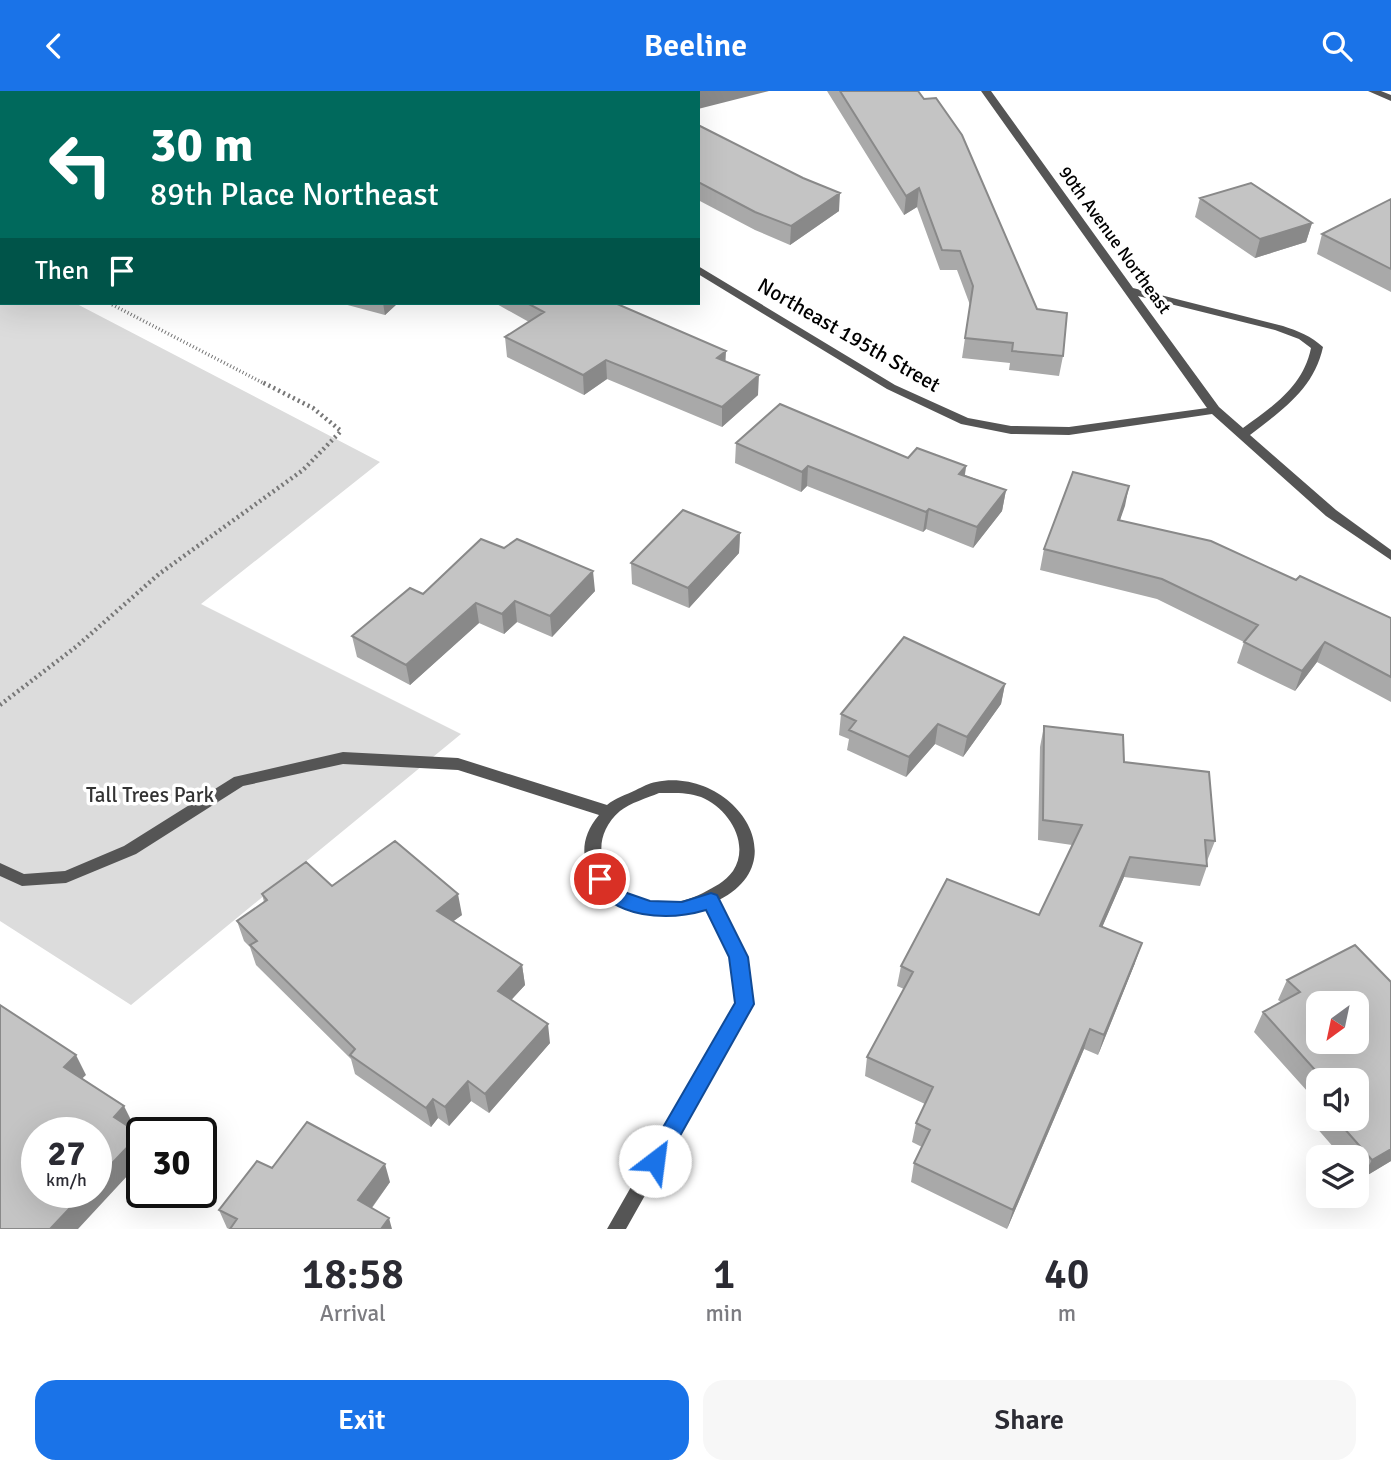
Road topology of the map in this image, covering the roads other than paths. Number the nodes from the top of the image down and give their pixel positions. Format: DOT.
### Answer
graph roads {
  1 [pos="986,91"];
  2 [pos="1373,91"];
  3 [pos="1391,98"];
  4 [pos="700,270"];
  5 [pos="1129,291"];
  6 [pos="1215,410"];
  7 [pos="1243,434"];
  8 [pos="1391,556"];
  9 [pos="607,811"];
  10 [pos="0,869"];
  11 [pos="711,901"];
  12 [pos="616,1229"];
  1 -- 5 [label="street, 90th Avenue Northeast"];
  2 -- 3 [label="street"];
  4 -- 6 [label="street, Northeast 195th Street"];
  5 -- 6 [label="street, 90th Avenue Northeast"];
  5 -- 7 [label="street"];
  6 -- 7 [label="street"];
  7 -- 8 [label="street"];
  9 -- 10 [label="street"];
  9 -- 11 [label="street"];
  9 -- 11 [label="street"];
  11 -- 12 [label="street"];
}
